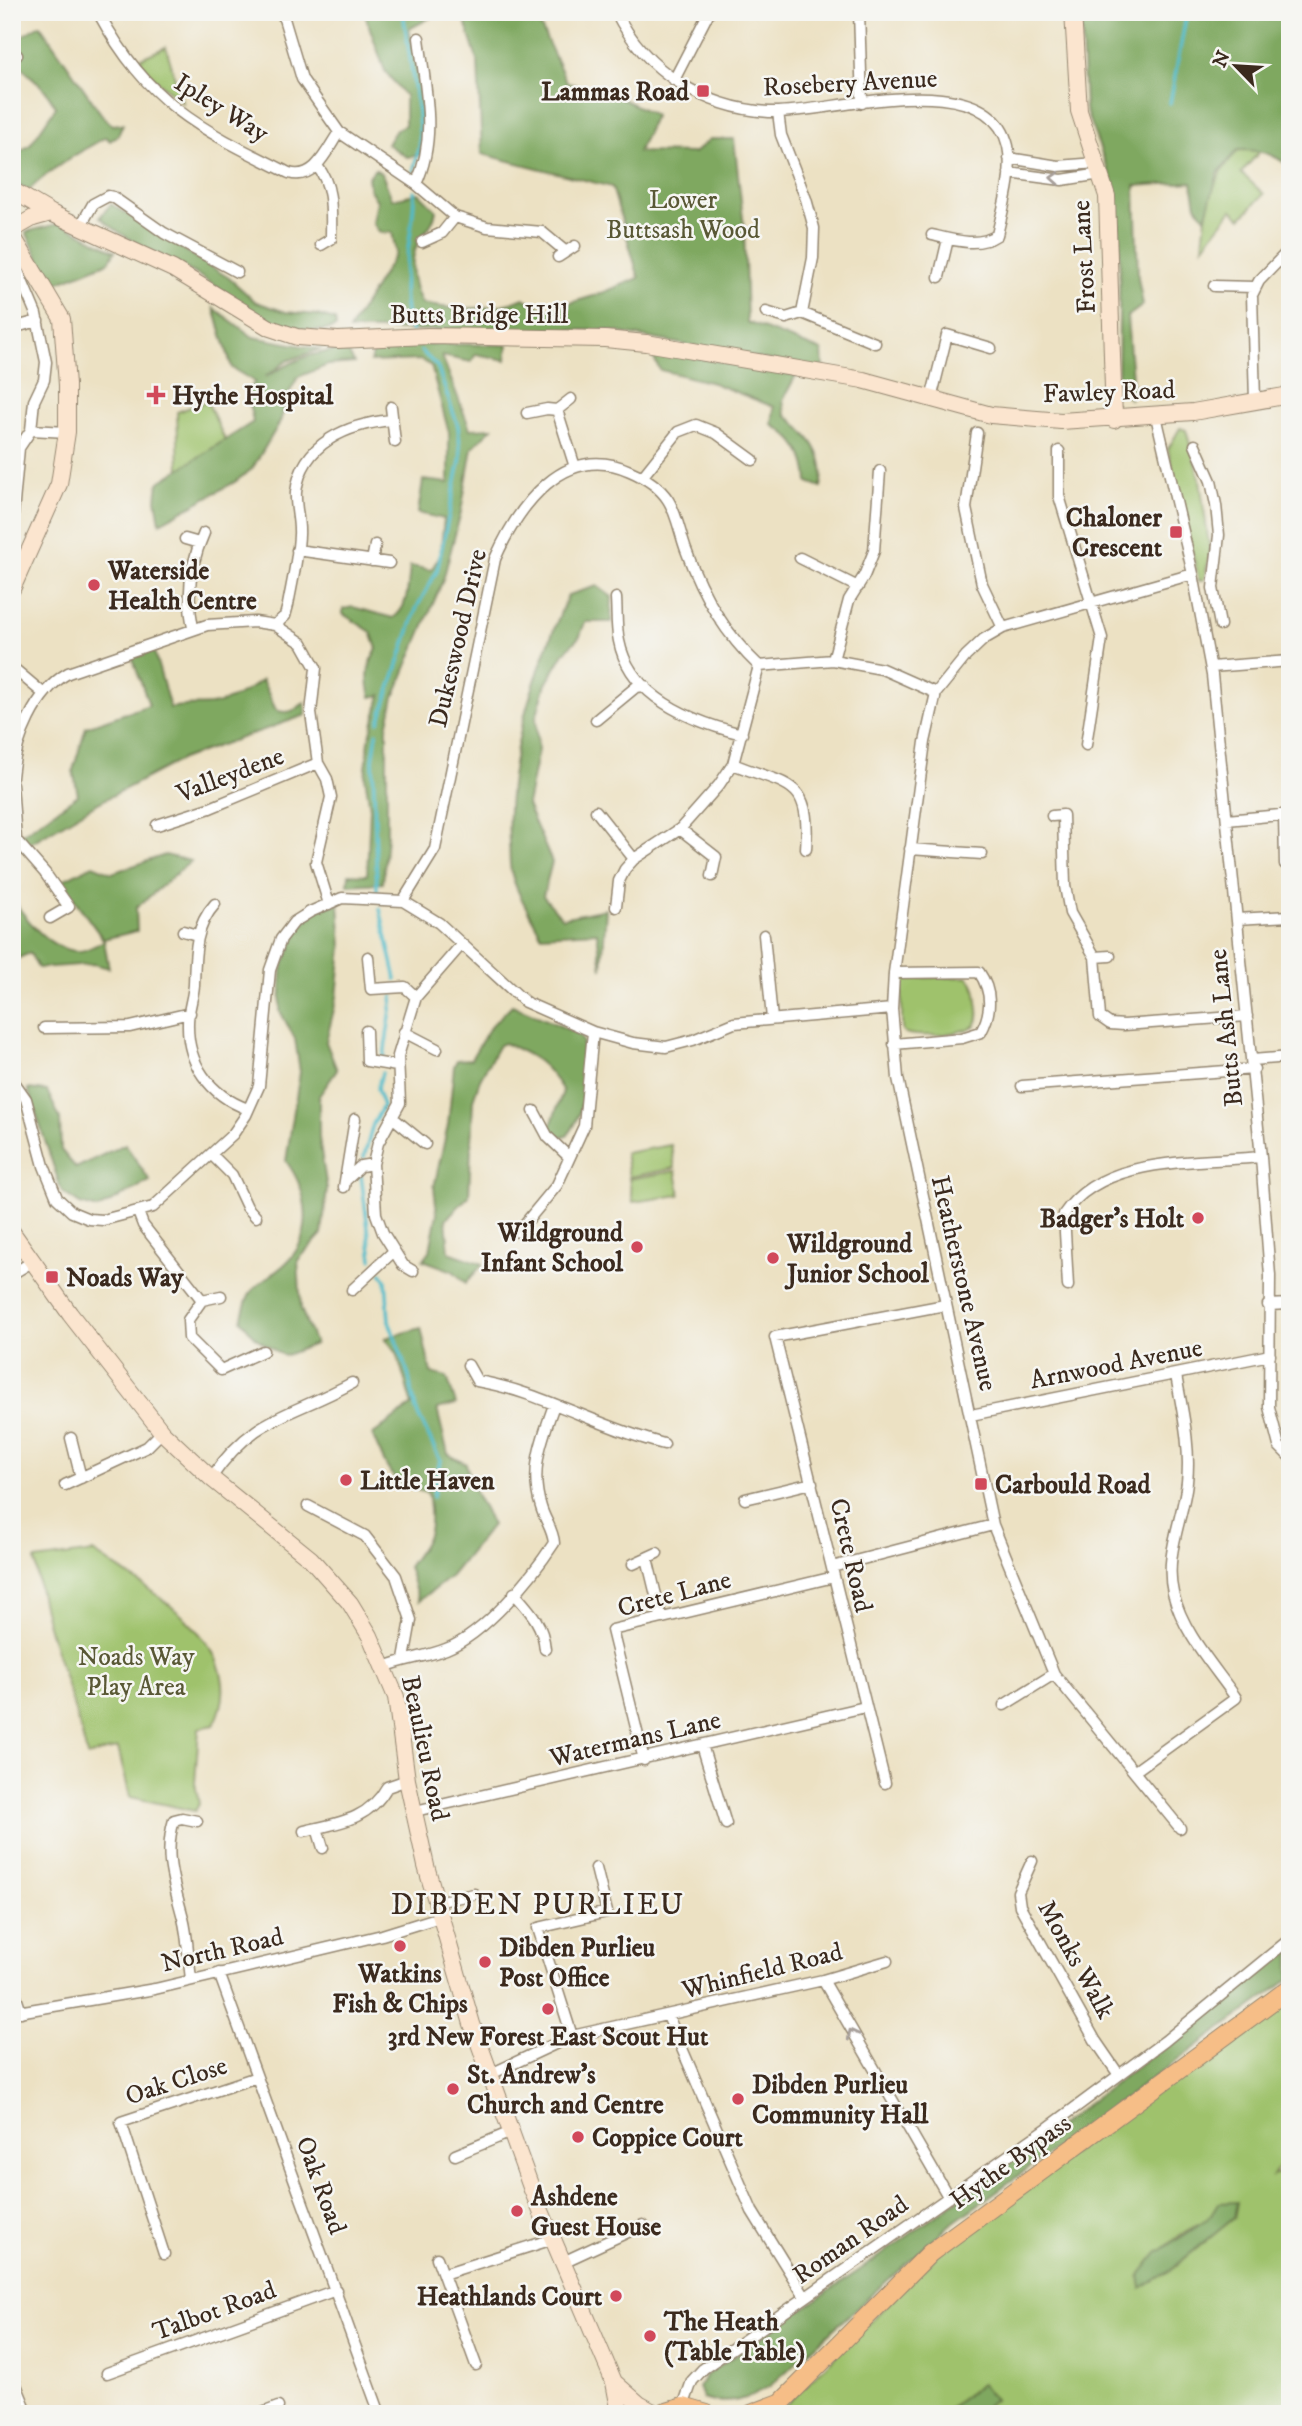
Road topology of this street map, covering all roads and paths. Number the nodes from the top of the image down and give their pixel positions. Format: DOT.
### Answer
graph roads {
  1 [pos="98,12"];
  2 [pos="282,12"];
  3 [pos="616,12"];
  4 [pos="709,12"];
  5 [pos="859,12"];
  6 [pos="917,12"];
  7 [pos="949,12"];
  8 [pos="1073,12"];
  9 [pos="419,38"];
  10 [pos="674,80"];
  11 [pos="862,103"];
  12 [pos="778,112"];
  13 [pos="339,132"];
  14 [pos="1009,158"];
  15 [pos="317,166"];
  16 [pos="1099,168"];
  17 [pos="1009,173"];
  18 [pos="416,184"];
  19 [pos="12,190"];
  20 [pos="51,213"];
  21 [pos="455,217"];
  22 [pos="80,227"];
  23 [pos="12,232"];
  24 [pos="932,235"];
  25 [pos="948,239"];
  26 [pos="422,242"];
  27 [pos="330,243"];
  28 [pos="1290,249"];
  29 [pos="566,252"];
  30 [pos="12,257"];
  31 [pos="237,272"];
  32 [pos="939,276"];
  33 [pos="1214,286"];
  34 [pos="1254,287"];
  35 [pos="766,312"];
  36 [pos="802,313"];
  37 [pos="38,321"];
  38 [pos="12,328"];
  39 [pos="874,343"];
  40 [pos="990,348"];
  41 [pos="1290,395"];
  42 [pos="572,399"];
  43 [pos="931,399"];
  44 [pos="1255,401"];
  45 [pos="391,407"];
  46 [pos="557,410"];
  47 [pos="527,413"];
  48 [pos="1156,416"];
  49 [pos="392,420"];
  50 [pos="1114,420"];
  51 [pos="31,430"];
  52 [pos="66,432"];
  53 [pos="977,433"];
  54 [pos="395,442"];
  55 [pos="1195,445"];
  56 [pos="1059,451"];
  57 [pos="753,460"];
  58 [pos="575,467"];
  59 [pos="880,471"];
  60 [pos="643,477"];
  61 [pos="12,525"];
  62 [pos="185,539"];
  63 [pos="375,545"];
  64 [pos="297,550"];
  65 [pos="800,558"];
  66 [pos="18,561"];
  67 [pos="372,561"];
  68 [pos="389,563"];
  69 [pos="1193,574"];
  70 [pos="858,587"];
  71 [pos="1213,588"];
  72 [pos="12,589"];
  73 [pos="1196,591"];
  74 [pos="616,598"];
  75 [pos="1092,603"];
  76 [pos="275,625"];
  77 [pos="1220,625"];
  78 [pos="193,628"];
  79 [pos="1003,628"];
  80 [pos="833,660"];
  81 [pos="1290,661"];
  82 [pos="760,666"];
  83 [pos="12,667"];
  84 [pos="1211,667"];
  85 [pos="645,686"];
  86 [pos="936,693"];
  87 [pos="44,694"];
  88 [pos="596,720"];
  89 [pos="742,733"];
  90 [pos="1086,745"];
  91 [pos="318,763"];
  92 [pos="733,764"];
  93 [pos="12,777"];
  94 [pos="12,784"];
  95 [pos="596,811"];
  96 [pos="1287,814"];
  97 [pos="1052,816"];
  98 [pos="1227,820"];
  99 [pos="157,825"];
  100 [pos="680,829"];
  101 [pos="806,849"];
  102 [pos="910,849"];
  103 [pos="982,854"];
  104 [pos="634,859"];
  105 [pos="1285,864"];
  106 [pos="712,876"];
  107 [pos="403,901"];
  108 [pos="215,904"];
  109 [pos="329,904"];
  110 [pos="617,907"];
  111 [pos="1290,916"];
  112 [pos="50,918"];
  113 [pos="1237,919"];
  114 [pos="183,931"];
  115 [pos="197,935"];
  116 [pos="764,935"];
  117 [pos="462,944"];
  118 [pos="1110,956"];
  119 [pos="368,957"];
  120 [pos="1095,957"];
  121 [pos="894,973"];
  122 [pos="416,997"];
  123 [pos="892,1009"];
  124 [pos="190,1013"];
  125 [pos="1247,1016"];
  126 [pos="772,1018"];
  127 [pos="44,1028"];
  128 [pos="366,1031"];
  129 [pos="404,1032"];
  130 [pos="593,1032"];
  131 [pos="894,1044"];
  132 [pos="438,1049"];
  133 [pos="1290,1058"];
  134 [pos="1253,1065"];
  135 [pos="397,1066"];
  136 [pos="12,1079"];
  137 [pos="1022,1086"];
  138 [pos="248,1110"];
  139 [pos="534,1111"];
  140 [pos="392,1117"];
  141 [pos="355,1119"];
  142 [pos="425,1144"];
  143 [pos="212,1155"];
  144 [pos="569,1157"];
  145 [pos="1261,1157"];
  146 [pos="373,1164"];
  147 [pos="138,1212"];
  148 [pos="256,1217"];
  149 [pos="12,1232"];
  150 [pos="518,1232"];
  151 [pos="394,1251"];
  152 [pos="32,1262"];
  153 [pos="413,1271"];
  154 [pos="12,1274"];
  155 [pos="1068,1286"];
  156 [pos="352,1290"];
  157 [pos="221,1296"];
  158 [pos="202,1300"];
  159 [pos="1290,1304"];
  160 [pos="945,1305"];
  161 [pos="1268,1305"];
  162 [pos="263,1351"];
  163 [pos="1269,1355"];
  164 [pos="468,1365"];
  165 [pos="1176,1375"];
  166 [pos="352,1383"];
  167 [pos="554,1405"];
  168 [pos="971,1415"];
  169 [pos="163,1432"];
  170 [pos="71,1438"];
  171 [pos="664,1444"];
  172 [pos="1290,1457"];
  173 [pos="81,1478"];
  174 [pos="211,1478"];
  175 [pos="812,1483"];
  176 [pos="65,1485"];
  177 [pos="745,1499"];
  178 [pos="308,1506"];
  179 [pos="993,1525"];
  180 [pos="633,1564"];
  181 [pos="833,1572"];
  182 [pos="514,1592"];
  183 [pos="661,1616"];
  184 [pos="545,1649"];
  185 [pos="404,1660"];
  186 [pos="384,1667"];
  187 [pos="1054,1674"];
  188 [pos="1004,1705"];
  189 [pos="865,1707"];
  190 [pos="702,1745"];
  191 [pos="644,1760"];
  192 [pos="1135,1772"];
  193 [pos="407,1780"];
  194 [pos="885,1783"];
  195 [pos="415,1811"];
  196 [pos="197,1821"];
  197 [pos="726,1824"];
  198 [pos="317,1828"];
  199 [pos="1180,1828"];
  200 [pos="304,1831"];
  201 [pos="323,1848"];
  202 [pos="1032,1861"];
  203 [pos="596,1868"];
  204 [pos="474,1894"];
  205 [pos="438,1910"];
  206 [pos="1290,1939"];
  207 [pos="887,1961"];
  208 [pos="219,1973"];
  209 [pos="191,1978"];
  210 [pos="823,1980"];
  211 [pos="12,1985"];
  212 [pos="1290,1988"];
  213 [pos="17,2012"];
  214 [pos="668,2016"];
  215 [pos="572,2036"];
  216 [pos="491,2074"];
  217 [pos="1119,2075"];
  218 [pos="257,2077"];
  219 [pos="511,2133"];
  220 [pos="454,2155"];
  221 [pos="949,2198"];
  222 [pos="643,2225"];
  223 [pos="553,2239"];
  224 [pos="164,2254"];
  225 [pos="437,2258"];
  226 [pos="563,2262"];
  227 [pos="443,2274"];
  228 [pos="336,2290"];
  229 [pos="805,2297"];
  230 [pos="477,2365"];
  231 [pos="107,2374"];
  232 [pos="12,2375"];
  233 [pos="614,2382"];
  234 [pos="278,2407"];
  235 [pos="683,2407"];
  236 [pos="777,2408"];
  237 [pos="28,2414"];
  238 [pos="260,2414"];
  239 [pos="380,2414"];
  240 [pos="620,2414"];
  241 [pos="659,2414"];
  242 [pos="707,2414"];
  243 [pos="751,2414"];
  1 -- 15 [label="street, Ipley Way"];
  2 -- 13 [label="street"];
  3 -- 10 [label="street, Rosebery Avenue"];
  4 -- 10 [label="street"];
  5 -- 11 [label="street"];
  6 -- 7 [label="street"];
  8 -- 16 [label="street, Frost Lane"];
  9 -- 18 [label="street"];
  10 -- 12 [label="street, Rosebery Avenue"];
  11 -- 12 [label="street, Rosebery Avenue"];
  11 -- 14 [label="street, Rosebery Avenue"];
  12 -- 36 [label="street"];
  13 -- 15 [label="street"];
  13 -- 18 [label="street"];
  14 -- 16 [label="street"];
  14 -- 17 [label="street, Rosebery Avenue"];
  15 -- 27 [label="street"];
  16 -- 17 [label="street, one-way"];
  16 -- 50 [label="street, Frost Lane"];
  17 -- 25 [label="street, Rosebery Avenue"];
  18 -- 21 [label="street"];
  19 -- 20 [label="street, Butts Bridge Hill"];
  20 -- 22 [label="street, Butts Bridge Hill"];
  20 -- 23 [label="street"];
  21 -- 26 [label="street"];
  21 -- 29 [label="street"];
  22 -- 31 [label="street"];
  22 -- 43 [label="street, Butts Bridge Hill"];
  23 -- 52 [label="street"];
  24 -- 25 [label="street, Rosebery Avenue"];
  25 -- 32 [label="street"];
  28 -- 34 [label="street"];
  30 -- 37 [label="street"];
  33 -- 34 [label="street"];
  34 -- 44 [label="street"];
  35 -- 36 [label="street"];
  36 -- 39 [label="street"];
  37 -- 38 [label="street"];
  37 -- 51 [label="street"];
  40 -- 43 [label="street"];
  41 -- 44 [label="street, Fawley Road"];
  42 -- 46 [label="street"];
  43 -- 50 [label="street, Fawley Road"];
  44 -- 48 [label="street, Fawley Road"];
  45 -- 49 [label="street"];
  46 -- 47 [label="street"];
  46 -- 58 [label="street"];
  48 -- 50 [label="street, Fawley Road"];
  48 -- 69 [label="street, Butts Ash Lane"];
  49 -- 54 [label="street"];
  49 -- 64 [label="street"];
  51 -- 52 [label="street"];
  51 -- 61 [label="street"];
  52 -- 66 [label="street"];
  53 -- 79 [label="street"];
  55 -- 71 [label="street"];
  56 -- 75 [label="street"];
  57 -- 60 [label="street"];
  58 -- 60 [label="street, Dukeswood Drive"];
  58 -- 107 [label="street, Dukeswood Drive"];
  59 -- 70 [label="street"];
  60 -- 82 [label="street, Dukeswood Drive"];
  62 -- 78 [label="street"];
  63 -- 67 [label="street"];
  64 -- 67 [label="street"];
  64 -- 76 [label="street"];
  65 -- 70 [label="street"];
  66 -- 72 [label="street"];
  67 -- 68 [label="street"];
  69 -- 73 [label="street, Butts Ash Lane"];
  69 -- 75 [label="street"];
  70 -- 80 [label="street"];
  71 -- 73 [label="street"];
  71 -- 77 [label="street"];
  73 -- 84 [label="street, Butts Ash Lane"];
  74 -- 85 [label="street"];
  75 -- 79 [label="street"];
  75 -- 90 [label="street"];
  76 -- 78 [label="street"];
  76 -- 91 [label="street"];
  78 -- 87 [label="street"];
  79 -- 86 [label="street"];
  80 -- 82 [label="street"];
  80 -- 86 [label="street"];
  81 -- 84 [label="street"];
  82 -- 89 [label="street"];
  83 -- 87 [label="street"];
  84 -- 98 [label="street, Butts Ash Lane"];
  85 -- 88 [label="street"];
  85 -- 89 [label="street"];
  86 -- 102 [label="street, Heatherstone Avenue"];
  87 -- 93 [label="street"];
  89 -- 92 [label="street"];
  91 -- 99 [label="street, Valleydene"];
  91 -- 109 [label="street"];
  92 -- 100 [label="street"];
  92 -- 101 [label="street"];
  94 -- 112 [label="street"];
  95 -- 104 [label="street"];
  96 -- 98 [label="street"];
  96 -- 105 [label="street"];
  97 -- 120 [label="street"];
  98 -- 113 [label="street, Butts Ash Lane"];
  100 -- 104 [label="street"];
  100 -- 106 [label="street"];
  102 -- 103 [label="street"];
  102 -- 121 [label="street, Heatherstone Avenue"];
  104 -- 110 [label="street"];
  107 -- 109 [label="street"];
  107 -- 117 [label="street"];
  108 -- 115 [label="street"];
  109 -- 138 [label="street"];
  111 -- 113 [label="street"];
  113 -- 125 [label="street, Butts Ash Lane"];
  114 -- 115 [label="street"];
  115 -- 124 [label="street"];
  116 -- 126 [label="street"];
  117 -- 122 [label="street"];
  117 -- 130 [label="street"];
  118 -- 120 [label="street"];
  119 -- 122 [label="street"];
  120 -- 125 [label="street"];
  121 -- 123 [label="street, Heatherstone Avenue"];
  121 -- 131 [label="street"];
  122 -- 129 [label="street"];
  123 -- 126 [label="street"];
  123 -- 131 [label="street, Heatherstone Avenue"];
  124 -- 127 [label="street"];
  124 -- 138 [label="street"];
  125 -- 134 [label="street, Butts Ash Lane"];
  126 -- 130 [label="street"];
  128 -- 135 [label="street"];
  129 -- 132 [label="street"];
  129 -- 135 [label="street"];
  130 -- 144 [label="street"];
  131 -- 160 [label="street, Heatherstone Avenue"];
  133 -- 134 [label="street"];
  134 -- 137 [label="street"];
  134 -- 145 [label="street, Butts Ash Lane"];
  135 -- 140 [label="street"];
  136 -- 147 [label="street"];
  138 -- 143 [label="street"];
  139 -- 144 [label="street"];
  140 -- 142 [label="street"];
  140 -- 146 [label="street"];
  141 -- 146 [label="street"];
  143 -- 147 [label="street"];
  143 -- 148 [label="street"];
  144 -- 150 [label="street"];
  145 -- 155 [label="street"];
  145 -- 161 [label="street, Butts Ash Lane"];
  146 -- 151 [label="street"];
  147 -- 158 [label="street"];
  149 -- 152 [label="street, Beaulieu Road"];
  151 -- 153 [label="street"];
  151 -- 156 [label="street"];
  152 -- 154 [label="street"];
  152 -- 169 [label="street, Beaulieu Road"];
  157 -- 158 [label="street"];
  158 -- 162 [label="street"];
  159 -- 161 [label="street"];
  160 -- 168 [label="street, Heatherstone Avenue"];
  160 -- 175 [label="street, Crete Road"];
  161 -- 163 [label="street, Butts Ash Lane"];
  163 -- 165 [label="street, Arnwood Avenue"];
  163 -- 172 [label="street, Butts Ash Lane"];
  164 -- 167 [label="street"];
  165 -- 168 [label="street, Arnwood Avenue"];
  165 -- 192 [label="street"];
  166 -- 174 [label="street"];
  167 -- 171 [label="street"];
  167 -- 182 [label="street"];
  168 -- 179 [label="street, Heatherstone Avenue"];
  169 -- 173 [label="street"];
  169 -- 174 [label="street, Beaulieu Road"];
  170 -- 173 [label="street"];
  173 -- 176 [label="street"];
  174 -- 186 [label="street, Beaulieu Road"];
  175 -- 177 [label="street"];
  175 -- 181 [label="street, Crete Road"];
  178 -- 185 [label="street, Beaulieu Road"];
  179 -- 181 [label="street, Crete Lane"];
  179 -- 187 [label="street, Heatherstone Avenue"];
  180 -- 183 [label="street"];
  181 -- 183 [label="street, Crete Lane"];
  181 -- 189 [label="street, Crete Road"];
  182 -- 184 [label="street"];
  182 -- 185 [label="street"];
  183 -- 191 [label="street, Crete Lane"];
  185 -- 186 [label="street"];
  186 -- 193 [label="street, Beaulieu Road"];
  187 -- 188 [label="street"];
  187 -- 192 [label="street, Heatherstone Avenue"];
  189 -- 190 [label="street, Watermans Lane"];
  189 -- 194 [label="street, Crete Road"];
  190 -- 191 [label="street, Watermans Lane"];
  190 -- 197 [label="street"];
  191 -- 195 [label="street, Watermans Lane"];
  192 -- 199 [label="street, Heatherstone Avenue"];
  193 -- 195 [label="street, Beaulieu Road"];
  193 -- 198 [label="street"];
  195 -- 205 [label="street, Beaulieu Road"];
  196 -- 209 [label="street"];
  198 -- 200 [label="street"];
  198 -- 201 [label="street"];
  202 -- 217 [label="street, Monks Walk"];
  203 -- 215 [label="street"];
  204 -- 205 [label="street, North Road"];
  205 -- 208 [label="street, North Road"];
  205 -- 216 [label="street, Beaulieu Road"];
  206 -- 217 [label="street, Roman Road"];
  207 -- 210 [label="street, Whinfield Road"];
  208 -- 209 [label="street, North Road"];
  208 -- 218 [label="street, Oak Road"];
  209 -- 213 [label="street, North Road"];
  210 -- 214 [label="street, Whinfield Road"];
  221 -- 210 [label="street, one-way"];
  211 -- 213 [label="street"];
  212 -- 236 [label="main road, Hythe Bypass"];
  214 -- 215 [label="street, Whinfield Road"];
  214 -- 229 [label="street"];
  215 -- 216 [label="street, Whinfield Road"];
  216 -- 219 [label="street, Beaulieu Road"];
  217 -- 221 [label="street, Roman Road"];
  218 -- 224 [label="street, Oak Close"];
  218 -- 228 [label="street, Oak Road"];
  219 -- 220 [label="street"];
  219 -- 223 [label="street, Beaulieu Road"];
  221 -- 229 [label="street, Roman Road"];
  222 -- 226 [label="street"];
  223 -- 226 [label="street, Beaulieu Road"];
  223 -- 227 [label="street"];
  225 -- 227 [label="street"];
  226 -- 233 [label="street, Beaulieu Road"];
  227 -- 230 [label="street"];
  228 -- 231 [label="street, Talbot Road"];
  228 -- 239 [label="street, Oak Road"];
  229 -- 235 [label="street, Roman Road"];
  232 -- 237 [label="street"];
  233 -- 240 [label="street, Beaulieu Road"];
  233 -- 241 [label="street, Beaulieu Road"];
  234 -- 238 [label="street"];
  235 -- 241 [label="main road"];
  235 -- 242 [label="main road"];
  236 -- 243 [label="main road, Hythe Bypass"];
}
